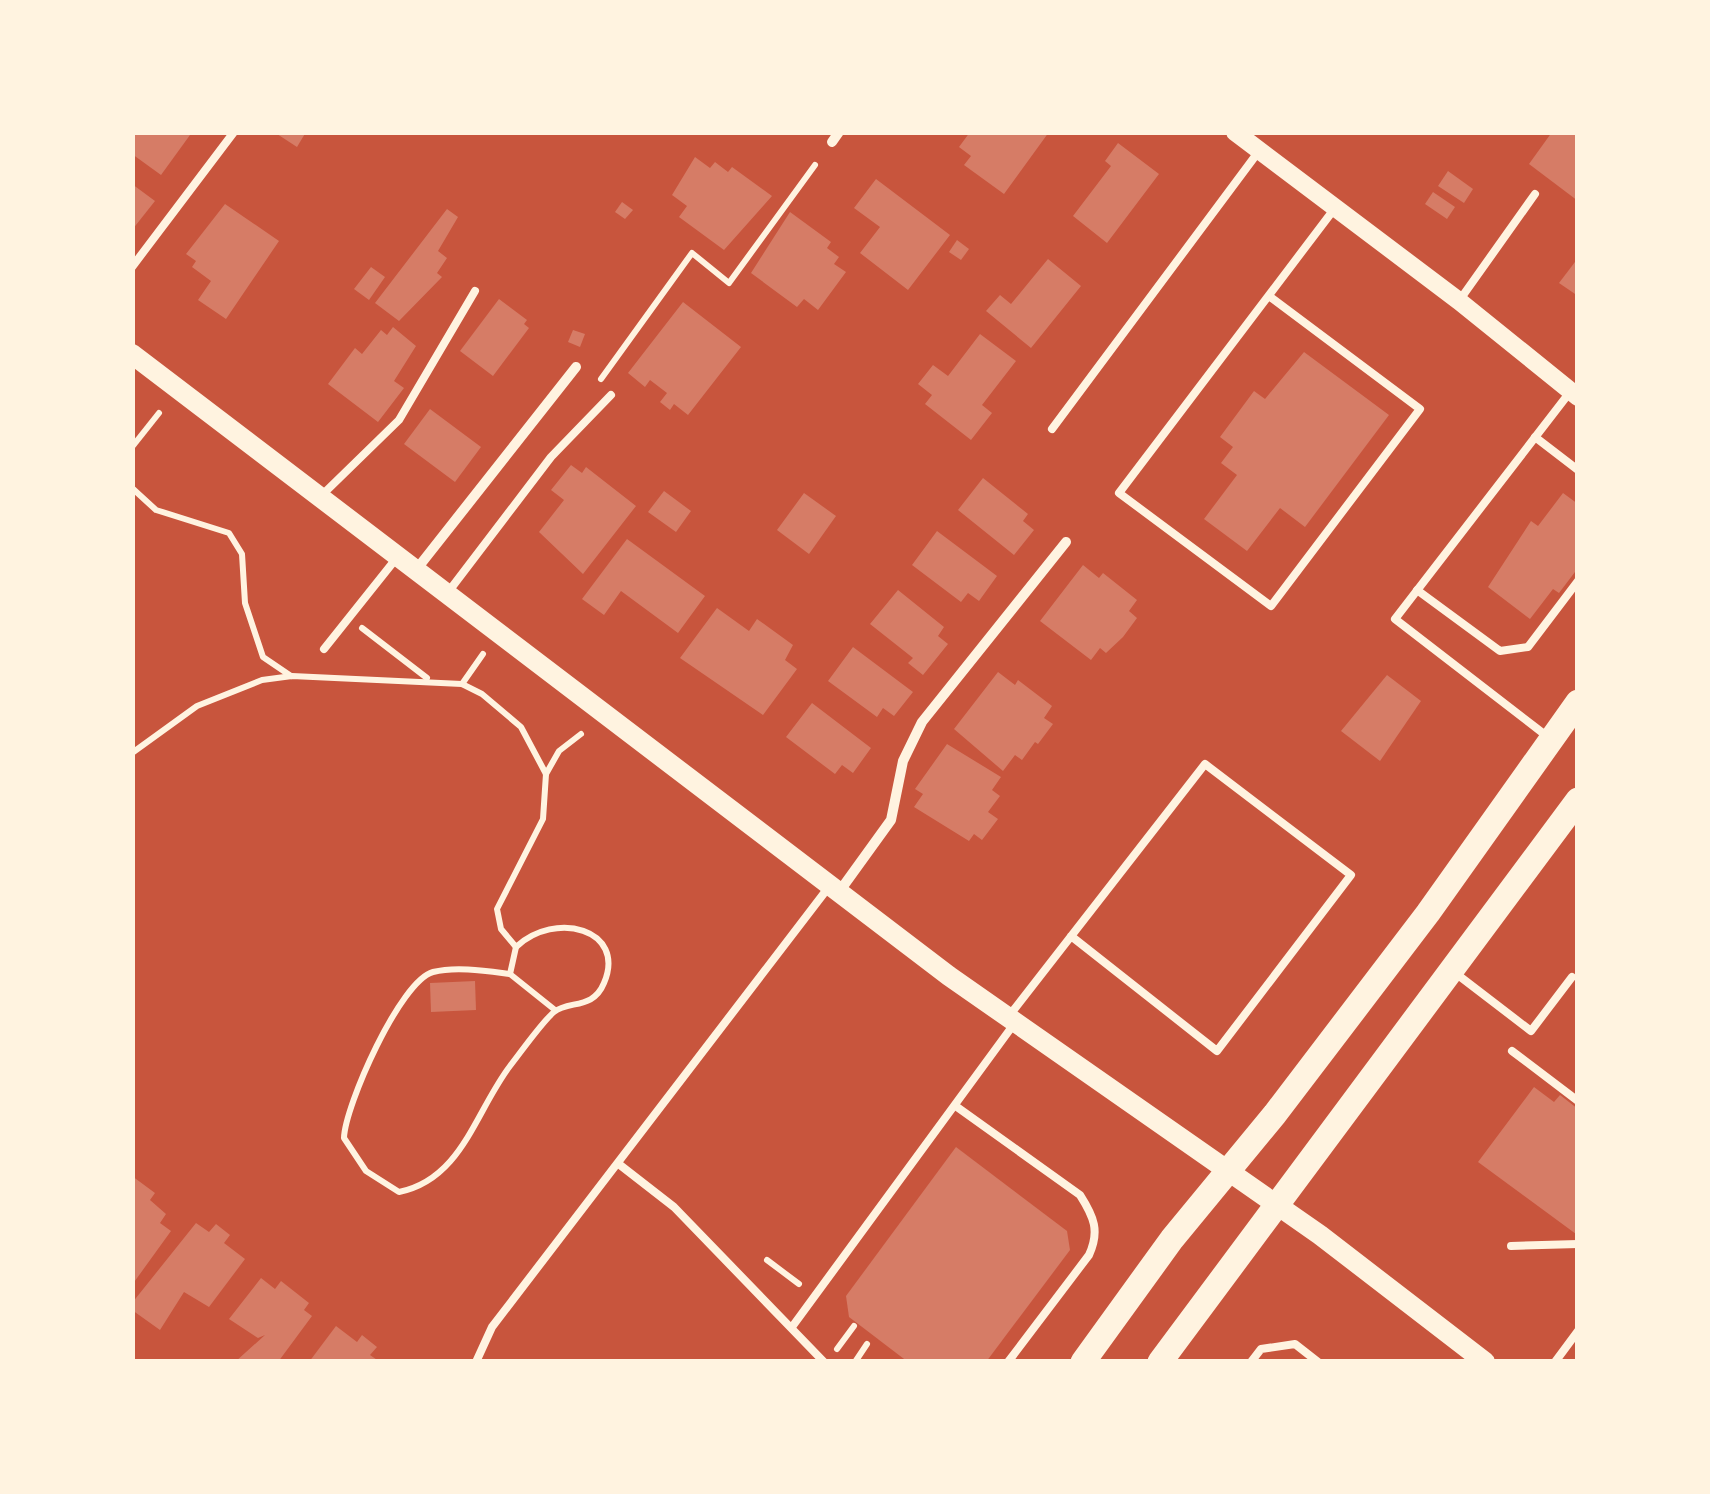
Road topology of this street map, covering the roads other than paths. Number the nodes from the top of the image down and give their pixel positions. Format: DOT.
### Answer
graph roads {
  1 [pos="234,132"];
  2 [pos="1251,140"];
  3 [pos="1535,194"];
  4 [pos="1336,208"];
  5 [pos="132,267"];
  6 [pos="474,291"];
  7 [pos="1269,296"];
  8 [pos="1458,301"];
  9 [pos="132,354"];
  10 [pos="576,367"];
  11 [pos="1574,394"];
  12 [pos="611,395"];
  13 [pos="1052,429"];
  14 [pos="1535,437"];
  15 [pos="1578,470"];
  16 [pos="320,497"];
  17 [pos="1066,542"];
  18 [pos="398,556"];
  19 [pos="416,570"];
  20 [pos="1578,581"];
  21 [pos="1418,590"];
  22 [pos="447,594"];
  23 [pos="324,648"];
  24 [pos="1578,702"];
  25 [pos="1550,738"];
  26 [pos="1578,800"];
  27 [pos="834,889"];
  28 [pos="1071,936"];
  29 [pos="1451,970"];
  30 [pos="1572,976"];
  31 [pos="1013,1018"];
  32 [pos="1512,1051"];
  33 [pos="1578,1101"];
  34 [pos="957,1107"];
  35 [pos="620,1165"];
  36 [pos="1227,1172"];
  37 [pos="1277,1206"];
  38 [pos="1578,1244"];
  39 [pos="1511,1246"];
  40 [pos="792,1327"];
  41 [pos="1578,1331"];
  42 [pos="476,1362"];
  43 [pos="824,1362"];
  44 [pos="1008,1362"];
  45 [pos="1083,1362"];
  46 [pos="1160,1362"];
  47 [pos="1252,1362"];
  48 [pos="1318,1362"];
  49 [pos="1485,1362"];
  50 [pos="1555,1362"];
  1 -- 5 [label="lane"];
  2 -- 4 [label="street"];
  2 -- 13 [label="lane"];
  3 -- 8 [label="lane"];
  4 -- 7 [label="lane"];
  4 -- 8 [label="street"];
  6 -- 16 [label="lane"];
  7 -- 7 [label="lane"];
  8 -- 11 [label="street"];
  9 -- 16 [label="main road"];
  10 -- 19 [label="street"];
  11 -- 14 [label="lane"];
  12 -- 22 [label="lane"];
  14 -- 15 [label="lane"];
  14 -- 21 [label="lane"];
  16 -- 18 [label="main road"];
  17 -- 27 [label="street"];
  18 -- 19 [label="main road"];
  18 -- 23 [label="lane"];
  19 -- 22 [label="main road"];
  20 -- 21 [label="lane"];
  21 -- 25 [label="lane"];
  22 -- 27 [label="main road"];
  24 -- 25 [label="main road"];
  25 -- 36 [label="main road"];
  26 -- 29 [label="main road"];
  27 -- 31 [label="main road"];
  27 -- 35 [label="lane"];
  28 -- 28 [label="lane"];
  28 -- 31 [label="lane"];
  29 -- 30 [label="lane"];
  29 -- 37 [label="main road"];
  31 -- 34 [label="lane"];
  31 -- 36 [label="main road"];
  32 -- 33 [label="lane"];
  34 -- 40 [label="lane"];
  34 -- 44 [label="lane"];
  35 -- 40 [label="lane"];
  35 -- 42 [label="lane"];
  36 -- 37 [label="main road"];
  36 -- 45 [label="main road"];
  37 -- 46 [label="main road"];
  37 -- 49 [label="main road"];
  38 -- 39 [label="lane"];
  40 -- 43 [label="lane"];
  41 -- 50 [label="lane"];
  47 -- 48 [label="lane"];
}
